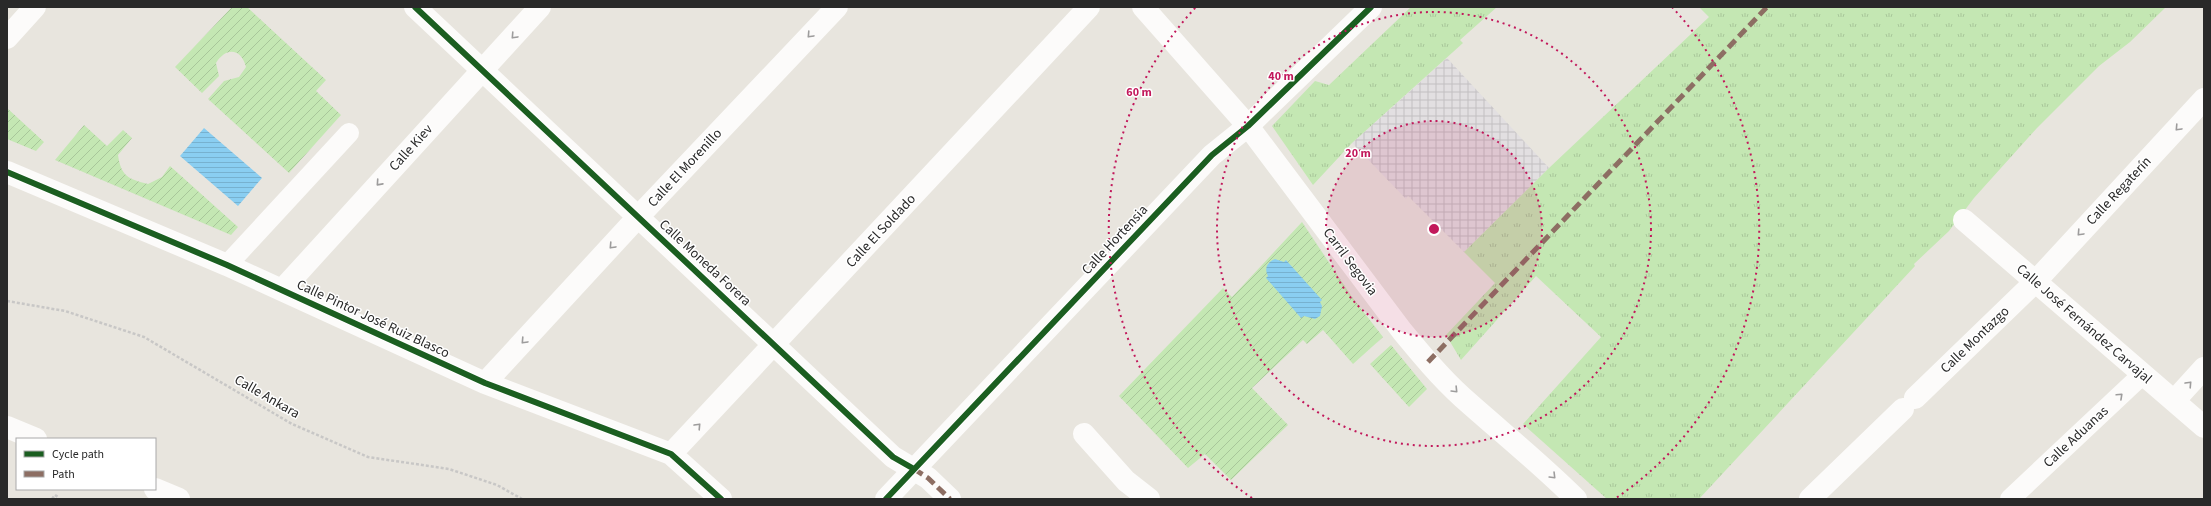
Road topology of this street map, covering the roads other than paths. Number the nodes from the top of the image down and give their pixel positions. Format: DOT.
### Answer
graph roads {
  1 [pos="35,7"];
  2 [pos="415,7"];
  3 [pos="540,7"];
  4 [pos="837,7"];
  5 [pos="1089,7"];
  6 [pos="1143,7"];
  7 [pos="1371,7"];
  8 [pos="7,38"];
  9 [pos="481,71"];
  10 [pos="2204,99"];
  11 [pos="1248,126"];
  12 [pos="348,133"];
  13 [pos="7,172"];
  14 [pos="638,217"];
  15 [pos="1964,220"];
  16 [pos="227,265"];
  17 [pos="2035,282"];
  18 [pos="282,290"];
  19 [pos="775,345"];
  20 [pos="2204,368"];
  21 [pos="2143,374"];
  22 [pos="485,383"];
  23 [pos="2174,401"];
  24 [pos="7,427"];
  25 [pos="2204,427"];
  26 [pos="1084,434"];
  27 [pos="34,438"];
  28 [pos="671,454"];
  29 [pos="914,469"];
  30 [pos="156,489"];
  31 [pos="179,499"];
  32 [pos="720,499"];
  33 [pos="886,499"];
  34 [pos="950,499"];
  35 [pos="1149,499"];
  36 [pos="1576,499"];
  37 [pos="1810,499"];
  38 [pos="2010,499"];
  1 -- 8 [label="street"];
  2 -- 9 [label="street, Calle Moneda Forera"];
  3 -- 9 [label="street, Calle Kiev, one-way"];
  4 -- 14 [label="street, Calle El Morenillo, one-way"];
  5 -- 19 [label="street, Calle El Soldado"];
  6 -- 11 [label="street, Carril Segovia"];
  7 -- 11 [label="street, Calle Hortensia"];
  9 -- 14 [label="street, Calle Moneda Forera"];
  9 -- 18 [label="street, Calle Kiev, one-way"];
  10 -- 17 [label="street, Calle Regaterín, one-way"];
  11 -- 29 [label="street, Calle Hortensia"];
  11 -- 36 [label="street, Carril Segovia, one-way"];
  12 -- 16 [label="lane"];
  13 -- 16 [label="street, Calle Pintor José Ruiz Blasco"];
  14 -- 19 [label="street, Calle Moneda Forera"];
  14 -- 22 [label="street, Calle El Morenillo, one-way"];
  15 -- 17 [label="street, Calle José Fernández Carvajal"];
  16 -- 18 [label="street, Calle Pintor José Ruiz Blasco"];
  17 -- 21 [label="street, Calle José Fernández Carvajal"];
  17 -- 37 [label="street, Calle Montazgo"];
  18 -- 22 [label="street, Calle Pintor José Ruiz Blasco"];
  28 -- 19 [label="street, Calle El Soldado, one-way"];
  19 -- 29 [label="street, Calle Moneda Forera"];
  23 -- 20 [label="street, one-way"];
  21 -- 23 [label="street, Calle José Fernández Carvajal"];
  38 -- 21 [label="lane, Calle Aduanas, one-way"];
  22 -- 28 [label="street, Calle Pintor José Ruiz Blasco"];
  23 -- 25 [label="street, Calle José Fernández Carvajal"];
  24 -- 27 [label="street"];
  26 -- 35 [label="street"];
  28 -- 32 [label="street, Calle Pintor José Ruiz Blasco"];
  29 -- 33 [label="street, Calle Hortensia"];
  29 -- 34 [label="street, Calle Moneda Forera"];
  30 -- 31 [label="street"];
}
